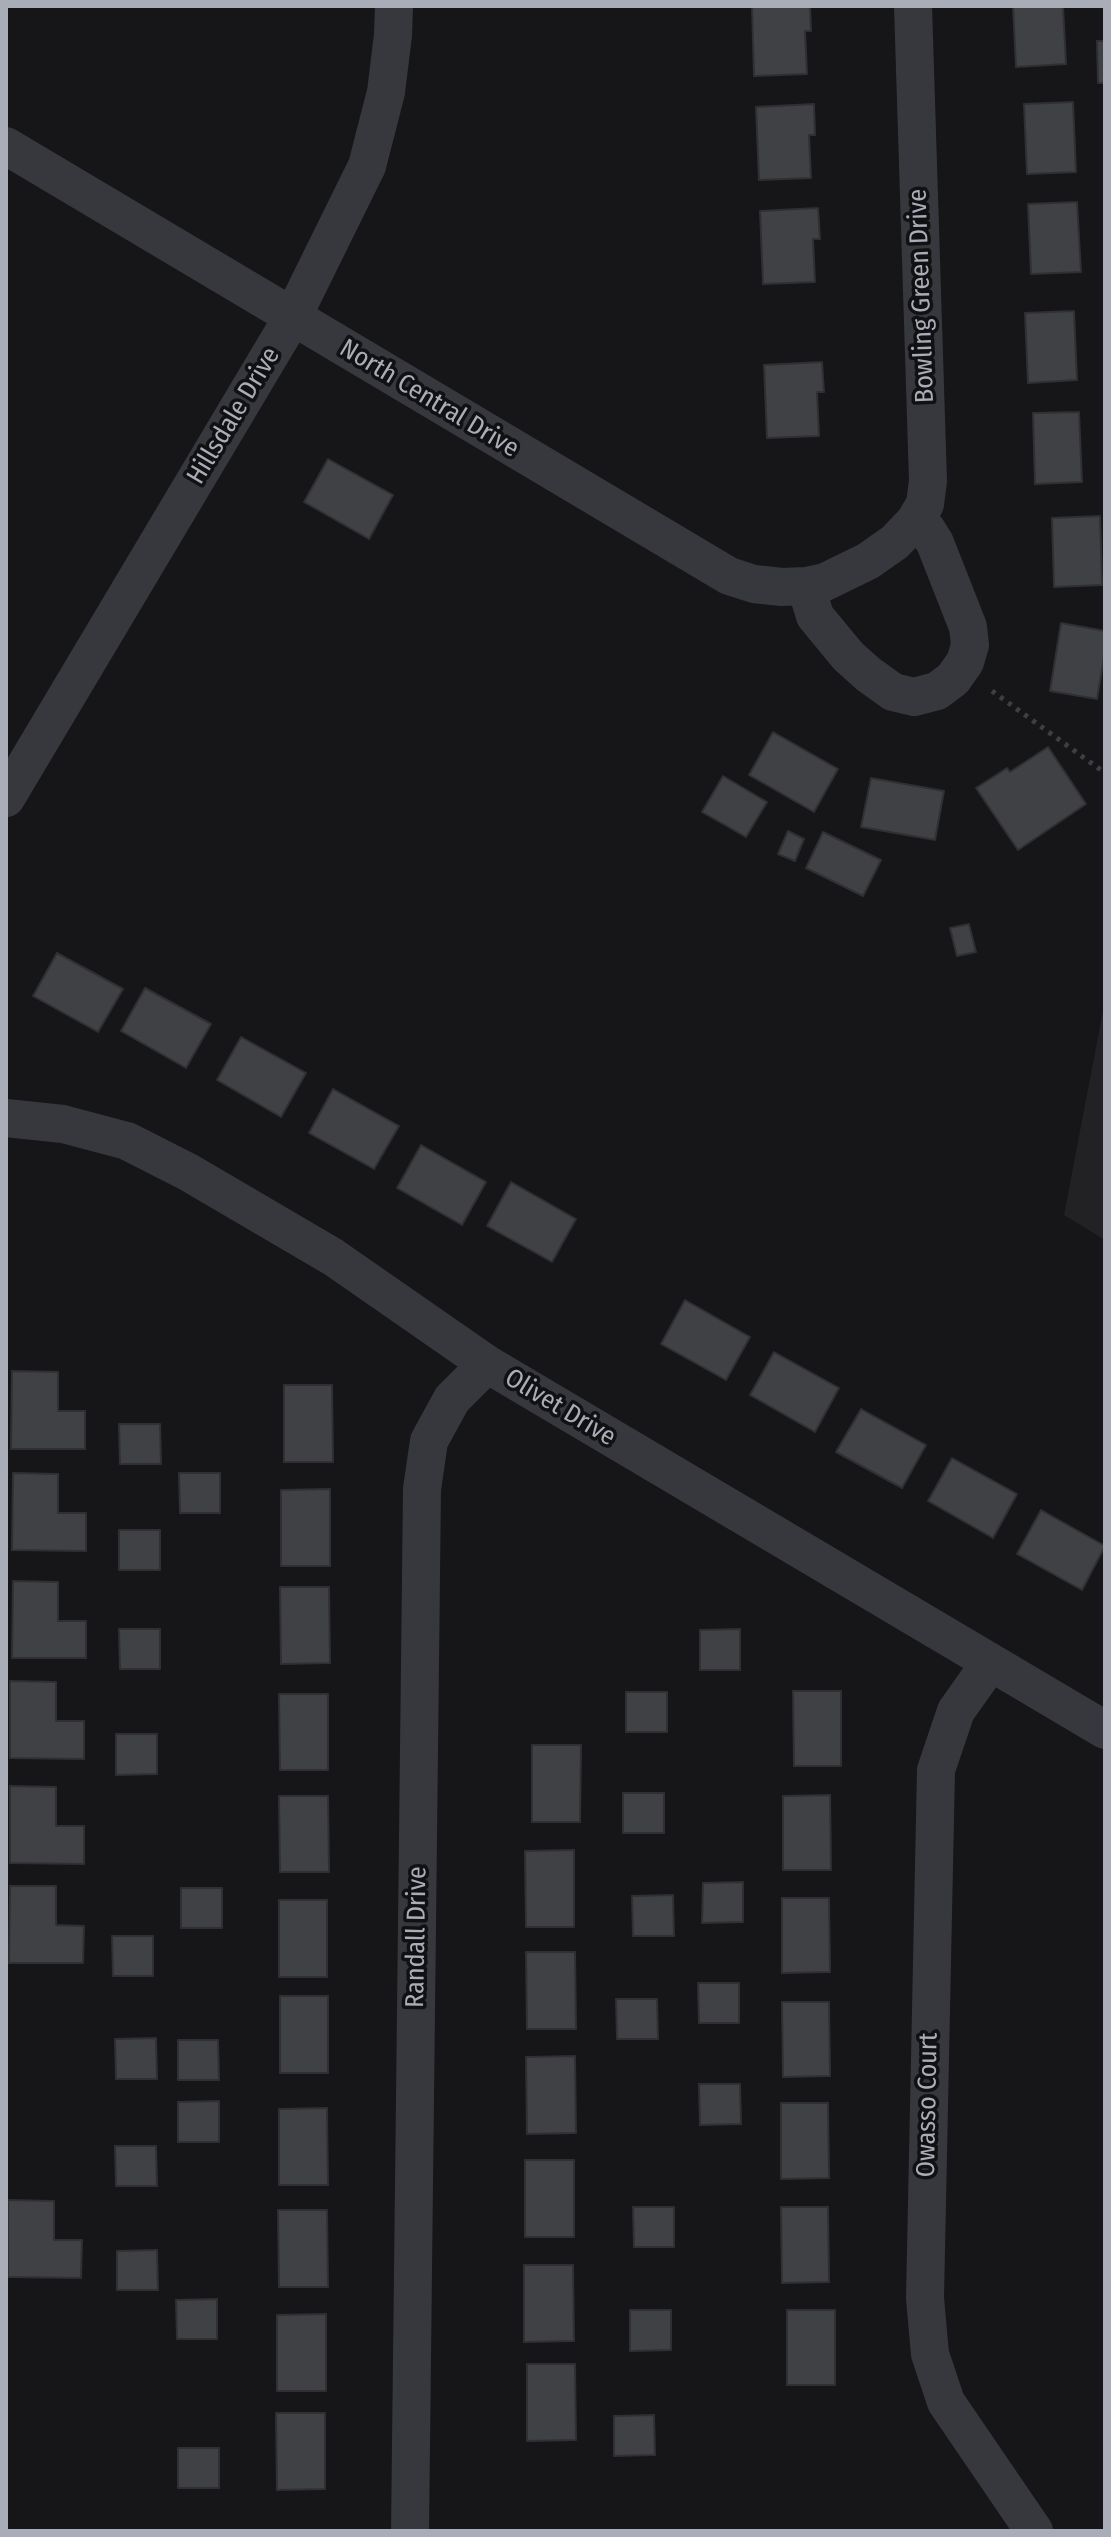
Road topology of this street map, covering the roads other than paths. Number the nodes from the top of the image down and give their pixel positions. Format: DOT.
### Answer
graph roads {
  1 [pos="394,6"];
  2 [pos="913,6"];
  3 [pos="6,146"];
  4 [pos="292,318"];
  5 [pos="915,521"];
  6 [pos="868,561"];
  7 [pos="806,586"];
  8 [pos="6,798"];
  9 [pos="6,1118"];
  10 [pos="487,1364"];
  11 [pos="990,1663"];
  12 [pos="1105,1730"];
  13 [pos="410,2531"];
  14 [pos="1034,2531"];
  1 -- 4 [label="street, Hillsdale Drive"];
  2 -- 5 [label="street, Bowling Green Drive"];
  3 -- 4 [label="street, North Central Drive"];
  4 -- 7 [label="street, North Central Drive"];
  4 -- 8 [label="street, Hillsdale Drive"];
  5 -- 6 [label="street, Bowling Green Drive"];
  5 -- 7 [label="street"];
  6 -- 7 [label="street, North Central Drive"];
  9 -- 10 [label="street, Olivet Drive"];
  10 -- 11 [label="street, Olivet Drive"];
  10 -- 13 [label="street, Randall Drive"];
  11 -- 12 [label="street, Olivet Drive"];
  11 -- 14 [label="street, Owasso Court"];
}
